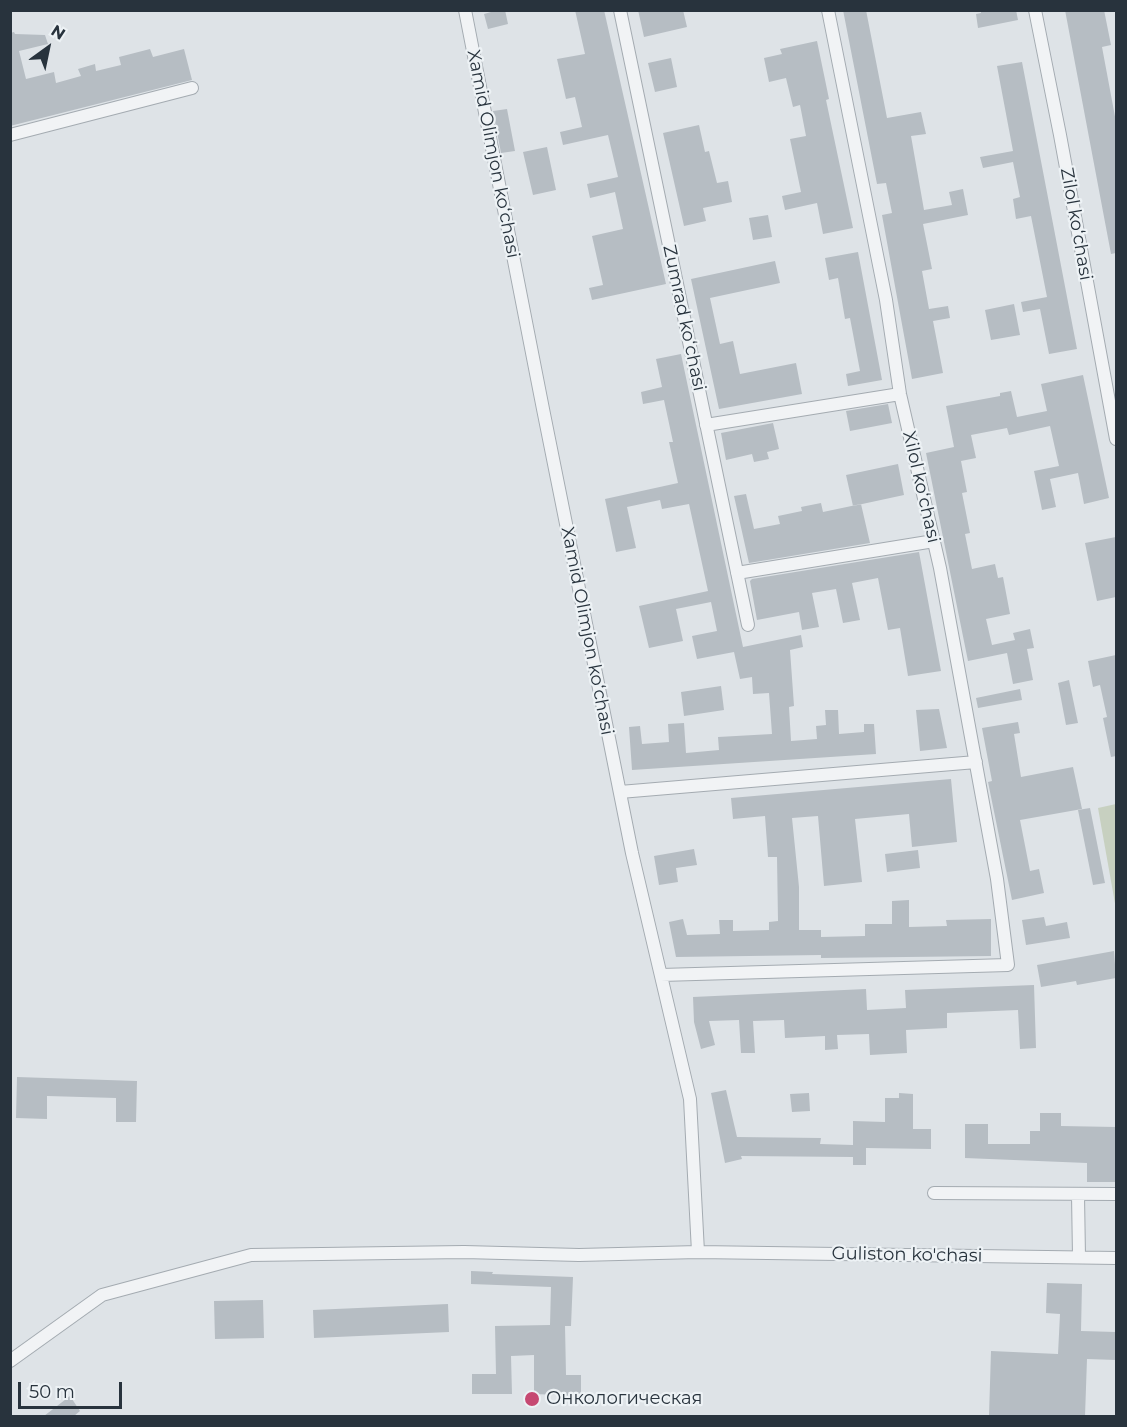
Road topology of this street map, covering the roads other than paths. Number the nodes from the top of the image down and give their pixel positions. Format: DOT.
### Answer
graph roads {
  1 [pos="465,10"];
  2 [pos="620,10"];
  3 [pos="828,10"];
  4 [pos="1035,10"];
  5 [pos="192,88"];
  6 [pos="10,135"];
  7 [pos="900,394"];
  8 [pos="706,425"];
  9 [pos="1116,439"];
  10 [pos="934,541"];
  11 [pos="737,573"];
  12 [pos="748,625"];
  13 [pos="976,762"];
  14 [pos="620,792"];
  15 [pos="661,975"];
  16 [pos="934,1193"];
  17 [pos="1116,1194"];
  18 [pos="1078,1195"];
  19 [pos="699,1252"];
  20 [pos="1078,1257"];
  21 [pos="1116,1258"];
  22 [pos="10,1361"];
  1 -- 14 [label="street, Xamid Olimjon koʻchasi"];
  2 -- 8 [label="street, Zumrad koʻchasi"];
  3 -- 7 [label="street, Xilol koʻchasi"];
  4 -- 9 [label="street, Zilol koʻchasi"];
  5 -- 6 [label="street"];
  7 -- 8 [label="street"];
  7 -- 10 [label="street, Xilol koʻchasi"];
  8 -- 11 [label="street, Zumrad koʻchasi"];
  10 -- 11 [label="street"];
  10 -- 13 [label="street, Xilol koʻchasi"];
  11 -- 12 [label="street, Zumrad koʻchasi"];
  13 -- 14 [label="street"];
  13 -- 15 [label="street, Xilol koʻchasi"];
  14 -- 15 [label="street, Xamid Olimjon koʻchasi"];
  15 -- 19 [label="street, Xamid Olimjon koʻchasi"];
  16 -- 18 [label="street"];
  17 -- 18 [label="street"];
  18 -- 20 [label="street"];
  19 -- 20 [label="street, Guliston ko'chasi"];
  19 -- 22 [label="street, Guliston ko'chasi"];
  20 -- 21 [label="street, Guliston ko'chasi"];
}
